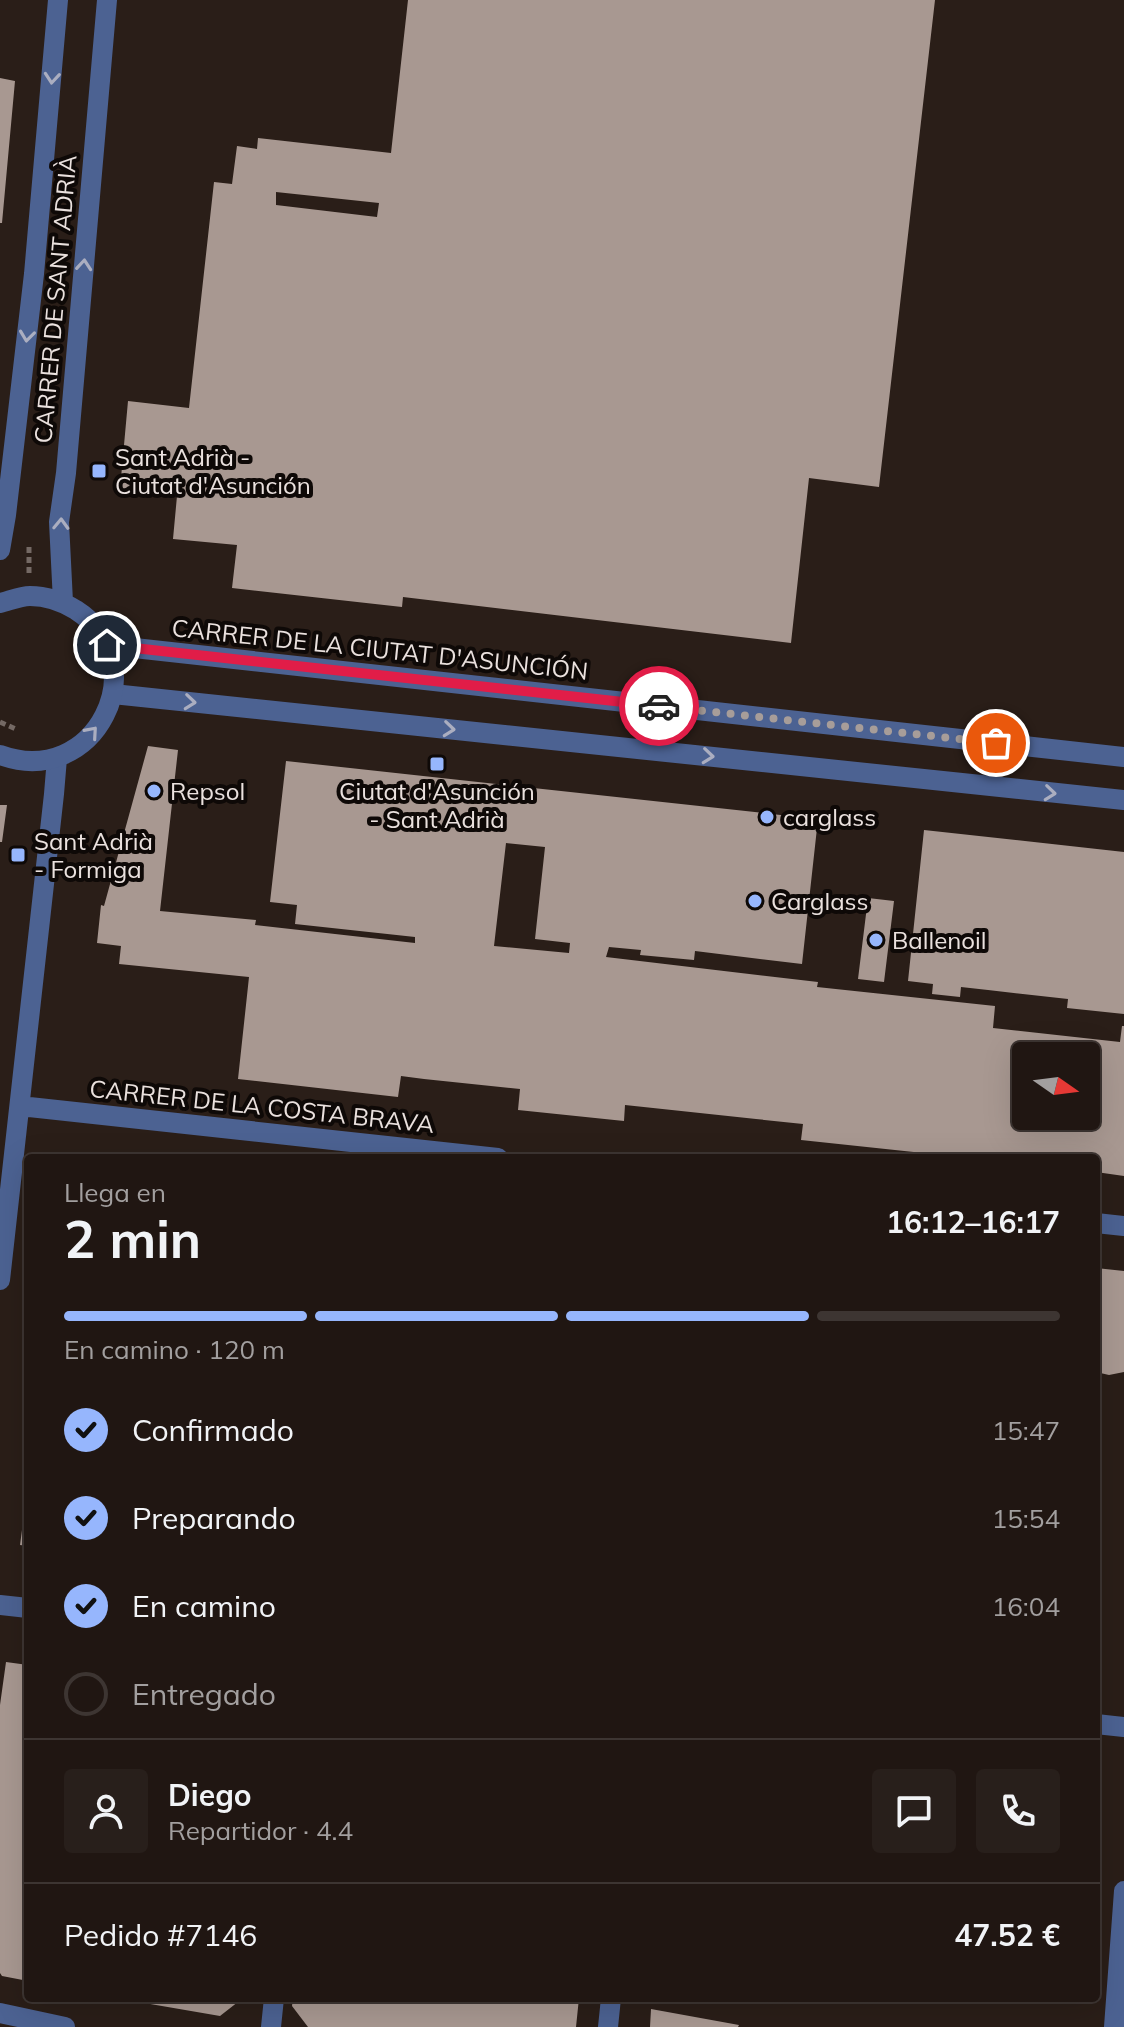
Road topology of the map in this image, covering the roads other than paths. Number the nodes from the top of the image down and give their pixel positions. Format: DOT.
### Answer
graph roads {
  1 [pos="58,0"];
  2 [pos="107,0"];
  3 [pos="0,550"];
  4 [pos="63,602"];
  5 [pos="0,603"];
  6 [pos="107,645"];
  7 [pos="113,694"];
  8 [pos="0,755"];
  9 [pos="1124,757"];
  10 [pos="57,758"];
  11 [pos="1124,800"];
  12 [pos="20,1106"];
  13 [pos="461,1154"];
  14 [pos="1100,1223"];
  15 [pos="1124,1226"];
  16 [pos="0,1280"];
  17 [pos="0,1605"];
  18 [pos="24,1608"];
  19 [pos="1100,1724"];
  20 [pos="1124,1727"];
  21 [pos="1124,1891"];
  22 [pos="274,2002"];
  23 [pos="611,2002"];
  24 [pos="0,2013"];
  25 [pos="65,2027"];
  26 [pos="271,2027"];
  27 [pos="608,2027"];
  28 [pos="1114,2027"];
  1 -- 3 [label="street, CARRER DE SANT ADRIÀ, one-way"];
  4 -- 2 [label="street, CARRER DE SANT ADRIÀ, one-way"];
  4 -- 5 [label="street"];
  4 -- 6 [label="street"];
  6 -- 7 [label="street"];
  6 -- 9 [label="street, CARRER DE LA CIUTAT D'ASUNCIÓN"];
  10 -- 7 [label="street, one-way"];
  7 -- 11 [label="street, one-way"];
  8 -- 10 [label="street"];
  10 -- 12 [label="street"];
  12 -- 13 [label="street, CARRER DE LA COSTA BRAVA"];
  12 -- 16 [label="street"];
  14 -- 15 [label="street"];
  17 -- 18 [label="street"];
  19 -- 20 [label="street"];
  21 -- 28 [label="street"];
  22 -- 26 [label="street"];
  23 -- 27 [label="street"];
  24 -- 25 [label="street"];
}
